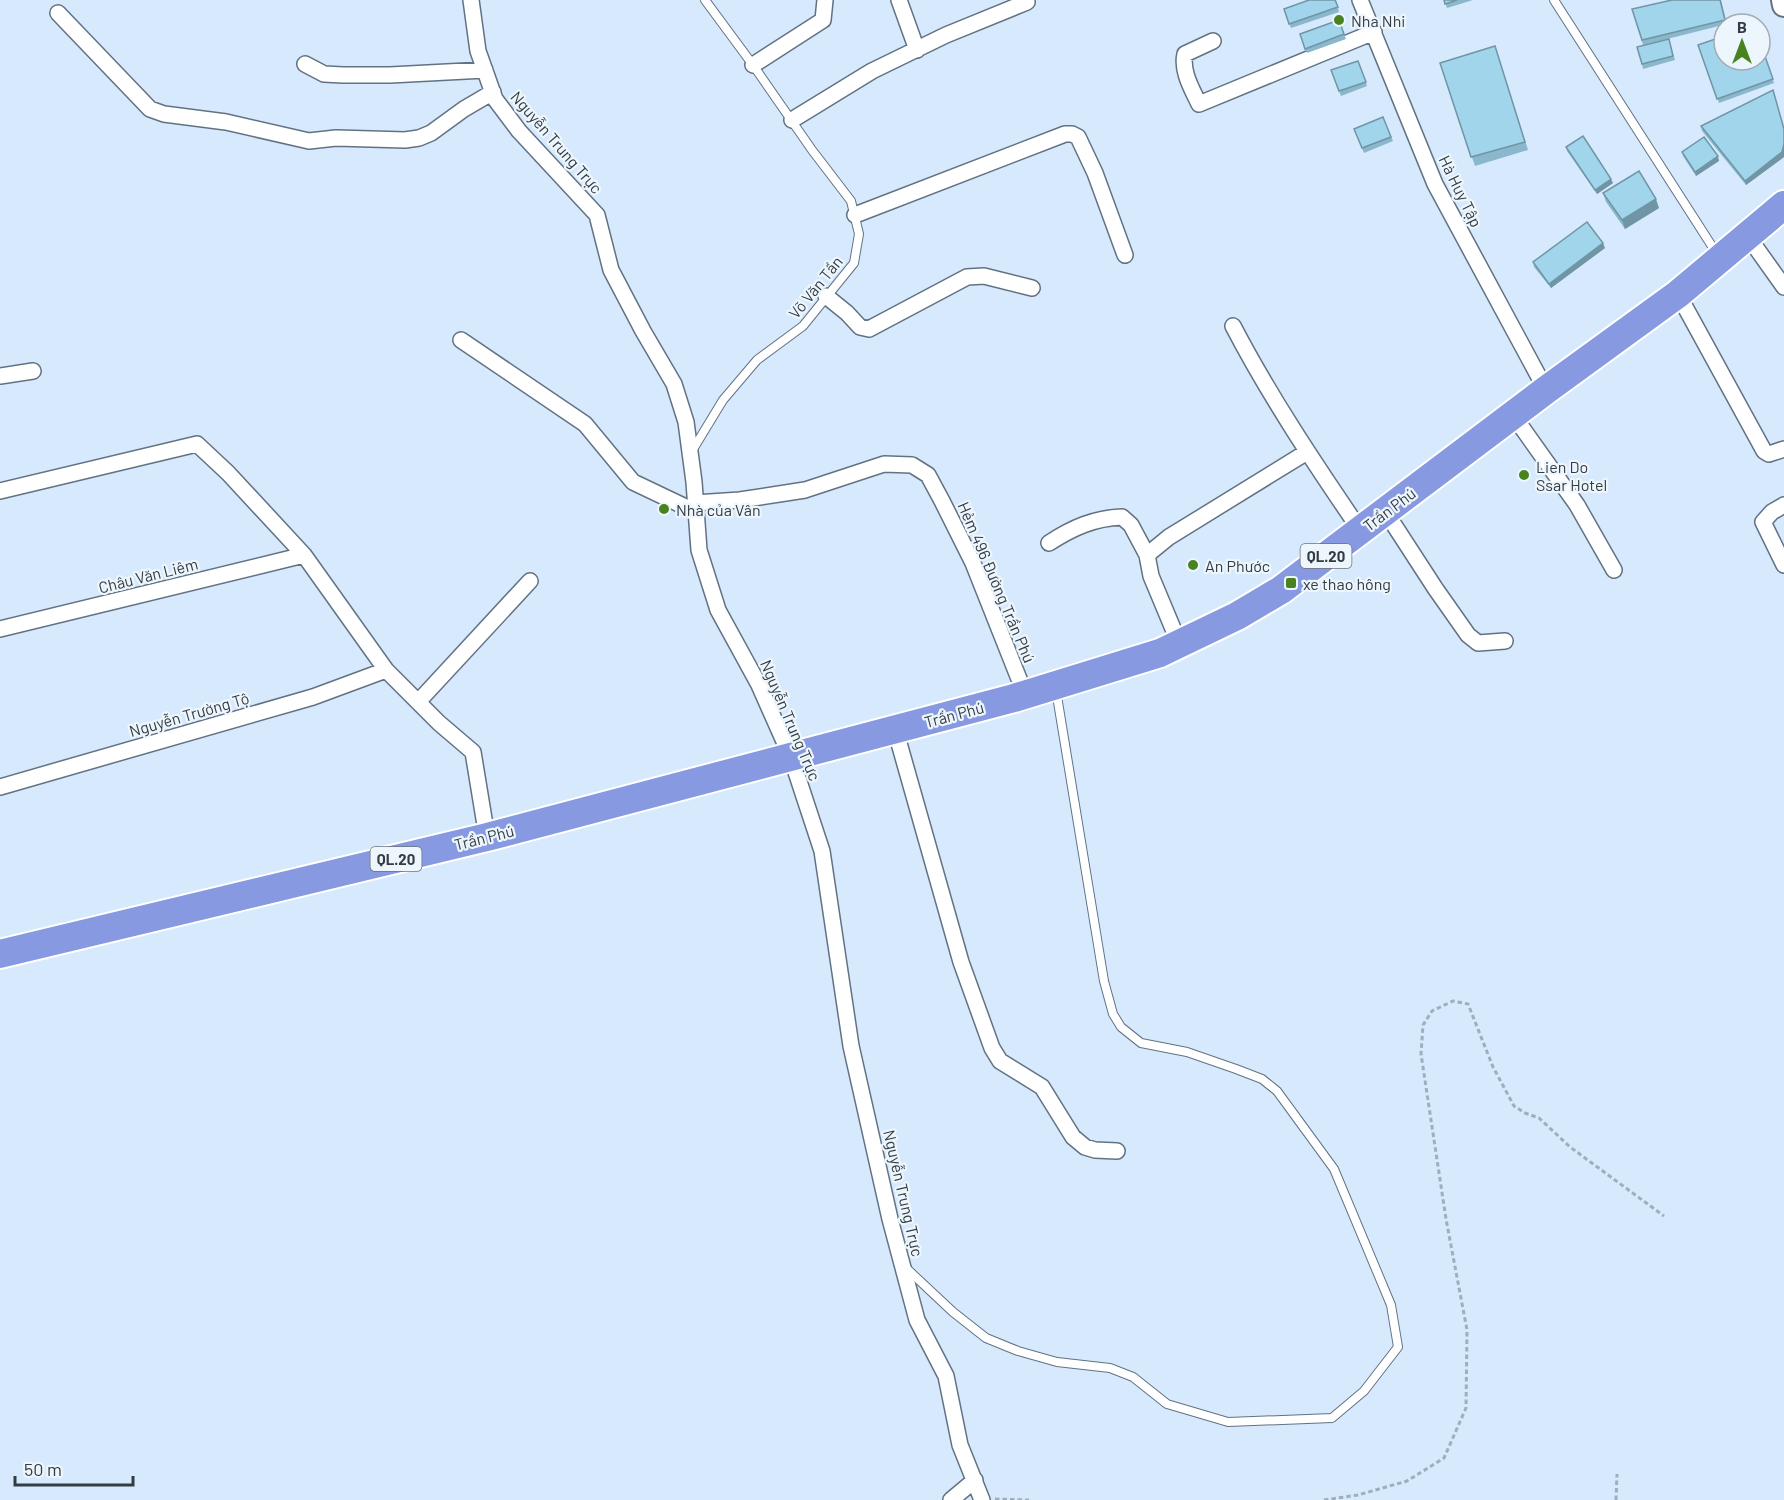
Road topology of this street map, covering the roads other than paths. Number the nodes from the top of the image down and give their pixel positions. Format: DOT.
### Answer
graph roads {
  1 [pos="471,0"];
  2 [pos="705,0"];
  3 [pos="825,0"];
  4 [pos="899,0"];
  5 [pos="1360,0"];
  6 [pos="1554,0"];
  7 [pos="1783,0"];
  8 [pos="1027,2"];
  9 [pos="1784,5"];
  10 [pos="58,13"];
  11 [pos="1374,32"];
  12 [pos="1213,41"];
  13 [pos="916,50"];
  14 [pos="305,64"];
  15 [pos="753,65"];
  16 [pos="485,70"];
  17 [pos="493,92"];
  18 [pos="792,120"];
  19 [pos="1784,205"];
  20 [pos="855,215"];
  21 [pos="1747,235"];
  22 [pos="1125,255"];
  23 [pos="1719,258"];
  24 [pos="1784,287"];
  25 [pos="1032,288"];
  26 [pos="1678,294"];
  27 [pos="826,296"];
  28 [pos="1233,326"];
  29 [pos="461,340"];
  30 [pos="33,371"];
  31 [pos="0,376"];
  32 [pos="1546,390"];
  33 [pos="1513,415"];
  34 [pos="1784,448"];
  35 [pos="1307,452"];
  36 [pos="690,454"];
  37 [pos="0,491"];
  38 [pos="1784,504"];
  39 [pos="696,508"];
  40 [pos="1385,511"];
  41 [pos="1360,530"];
  42 [pos="1049,543"];
  43 [pos="304,555"];
  44 [pos="1147,555"];
  45 [pos="1784,565"];
  46 [pos="1614,570"];
  47 [pos="530,581"];
  48 [pos="0,629"];
  49 [pos="1505,641"];
  50 [pos="1179,643"];
  51 [pos="386,670"];
  52 [pos="1055,685"];
  53 [pos="1025,694"];
  54 [pos="418,702"];
  55 [pos="895,729"];
  56 [pos="791,757"];
  57 [pos="0,787"];
  58 [pos="487,837"];
  59 [pos="0,954"];
  60 [pos="1117,1151"];
  61 [pos="902,1264"];
  62 [pos="975,1480"];
  63 [pos="982,1499"];
  64 [pos="951,1500"];
  1 -- 16 [label="street, Nguyễn Trung Trực"];
  2 -- 15 [label="lane, Võ Văn Tần"];
  3 -- 15 [label="street"];
  4 -- 13 [label="street"];
  5 -- 11 [label="street, Hà Huy Tập"];
  6 -- 23 [label="lane"];
  7 -- 9 [label="street"];
  8 -- 13 [label="street"];
  10 -- 17 [label="street"];
  11 -- 12 [label="street"];
  11 -- 32 [label="street, Hà Huy Tập"];
  13 -- 18 [label="street"];
  14 -- 16 [label="street"];
  15 -- 18 [label="lane, Võ Văn Tần"];
  16 -- 17 [label="street, Nguyễn Trung Trực"];
  17 -- 36 [label="street, Nguyễn Trung Trực"];
  18 -- 20 [label="lane, Võ Văn Tần"];
  19 -- 21 [label="highway, Trần Phú / QL.20"];
  20 -- 22 [label="street"];
  20 -- 27 [label="lane, Võ Văn Tần"];
  21 -- 23 [label="highway, Trần Phú / QL.20"];
  21 -- 24 [label="street"];
  23 -- 26 [label="highway, Trần Phú / QL.20"];
  25 -- 27 [label="street"];
  26 -- 32 [label="highway, Trần Phú / QL.20"];
  26 -- 34 [label="street"];
  27 -- 36 [label="lane, Võ Văn Tần"];
  28 -- 35 [label="street"];
  29 -- 39 [label="street"];
  30 -- 31 [label="street"];
  32 -- 33 [label="highway, Trần Phú / QL.20"];
  33 -- 40 [label="highway, Trần Phú / QL.20"];
  33 -- 46 [label="street"];
  35 -- 41 [label="street"];
  35 -- 44 [label="street"];
  36 -- 39 [label="street, Nguyễn Trung Trực"];
  37 -- 43 [label="street"];
  38 -- 45 [label="street"];
  39 -- 53 [label="street, Hẻm 496 Đường Trần Phú"];
  39 -- 56 [label="street, Nguyễn Trung Trực"];
  40 -- 41 [label="highway, Trần Phú / QL.20"];
  40 -- 49 [label="street"];
  41 -- 50 [label="highway, Trần Phú / QL.20"];
  42 -- 44 [label="street"];
  43 -- 48 [label="street, Châu Văn Liêm"];
  43 -- 51 [label="street"];
  44 -- 50 [label="street"];
  47 -- 54 [label="street"];
  50 -- 52 [label="highway, Trần Phú / QL.20"];
  51 -- 54 [label="street"];
  51 -- 57 [label="street, Nguyễn Trường Tộ"];
  52 -- 53 [label="highway, Trần Phú / QL.20"];
  52 -- 61 [label="lane"];
  53 -- 55 [label="highway, Trần Phú / QL.20"];
  54 -- 58 [label="street"];
  55 -- 56 [label="highway, Trần Phú / QL.20"];
  55 -- 60 [label="street"];
  56 -- 58 [label="highway, Trần Phú / QL.20"];
  56 -- 61 [label="street, Nguyễn Trung Trực"];
  58 -- 59 [label="highway, Trần Phú / QL.20"];
  61 -- 62 [label="street, Nguyễn Trung Trực"];
  62 -- 63 [label="street, Nguyễn Trung Trực"];
  62 -- 64 [label="street"];
}
